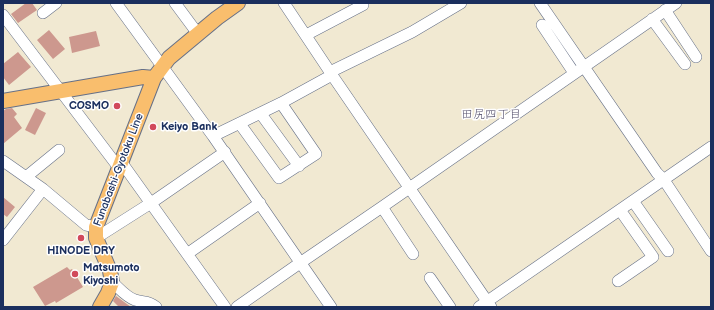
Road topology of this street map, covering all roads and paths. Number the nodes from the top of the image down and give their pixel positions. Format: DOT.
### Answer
graph roads {
  1 [pos="56,3"];
  2 [pos="116,3"];
  3 [pos="175,3"];
  4 [pos="238,3"];
  5 [pos="284,3"];
  6 [pos="461,3"];
  7 [pos="540,3"];
  8 [pos="363,5"];
  9 [pos="671,5"];
  10 [pos="43,13"];
  11 [pos="3,14"];
  12 [pos="652,19"];
  13 [pos="542,25"];
  14 [pos="198,34"];
  15 [pos="306,35"];
  16 [pos="696,57"];
  17 [pos="685,64"];
  18 [pos="162,65"];
  19 [pos="579,70"];
  20 [pos="331,74"];
  21 [pos="154,78"];
  22 [pos="60,91"];
  23 [pos="3,101"];
  24 [pos="282,103"];
  25 [pos="261,114"];
  26 [pos="240,124"];
  27 [pos="213,136"];
  28 [pos="711,147"];
  29 [pos="59,150"];
  30 [pos="225,152"];
  31 [pos="3,161"];
  32 [pos="120,165"];
  33 [pos="299,166"];
  34 [pos="26,176"];
  35 [pos="664,180"];
  36 [pos="409,188"];
  37 [pos="43,189"];
  38 [pos="634,201"];
  39 [pos="151,203"];
  40 [pos="260,203"];
  41 [pos="382,207"];
  42 [pos="620,210"];
  43 [pos="96,232"];
  44 [pos="3,240"];
  45 [pos="668,251"];
  46 [pos="711,251"];
  47 [pos="187,254"];
  48 [pos="413,254"];
  49 [pos="300,262"];
  50 [pos="430,278"];
  51 [pos="618,281"];
  52 [pos="112,282"];
  53 [pos="486,305"];
  54 [pos="100,307"];
  55 [pos="156,307"];
  56 [pos="225,307"];
  57 [pos="237,307"];
  58 [pos="331,307"];
  59 [pos="450,307"];
  1 -- 10 [label="street"];
  2 -- 18 [label="street"];
  3 -- 14 [label="street"];
  4 -- 14 [label="main road, Funabashi-Gyotoku Line"];
  5 -- 15 [label="street"];
  6 -- 20 [label="street"];
  7 -- 19 [label="street"];
  8 -- 15 [label="street"];
  9 -- 12 [label="street"];
  9 -- 16 [label="street"];
  11 -- 22 [label="street"];
  12 -- 17 [label="street"];
  12 -- 19 [label="street"];
  13 -- 19 [label="street"];
  14 -- 18 [label="main road, Funabashi-Gyotoku Line"];
  15 -- 20 [label="street"];
  18 -- 21 [label="main road, Funabashi-Gyotoku Line"];
  18 -- 27 [label="street"];
  19 -- 35 [label="street"];
  19 -- 36 [label="street"];
  20 -- 24 [label="street"];
  20 -- 36 [label="street"];
  21 -- 22 [label="main road"];
  21 -- 32 [label="main road, Funabashi-Gyotoku Line"];
  22 -- 23 [label="main road"];
  22 -- 32 [label="street"];
  24 -- 25 [label="street"];
  24 -- 33 [label="street"];
  25 -- 26 [label="street"];
  25 -- 33 [label="street"];
  26 -- 27 [label="street"];
  26 -- 33 [label="street"];
  27 -- 30 [label="street"];
  28 -- 35 [label="street"];
  29 -- 34 [label="street"];
  30 -- 39 [label="street"];
  30 -- 40 [label="street"];
  31 -- 34 [label="street"];
  32 -- 39 [label="street"];
  32 -- 43 [label="main road, Funabashi-Gyotoku Line"];
  34 -- 37 [label="street"];
  35 -- 38 [label="street"];
  35 -- 46 [label="street"];
  36 -- 41 [label="street"];
  36 -- 53 [label="street"];
  37 -- 43 [label="street"];
  37 -- 44 [label="street"];
  38 -- 42 [label="street"];
  38 -- 45 [label="street"];
  39 -- 43 [label="street"];
  39 -- 47 [label="street"];
  40 -- 47 [label="street"];
  40 -- 49 [label="street"];
  41 -- 48 [label="street"];
  41 -- 49 [label="street"];
  42 -- 51 [label="street"];
  42 -- 53 [label="street"];
  43 -- 52 [label="main road, Funabashi-Gyotoku Line"];
  47 -- 56 [label="street"];
  49 -- 57 [label="street"];
  49 -- 58 [label="street"];
  50 -- 59 [label="street"];
  52 -- 54 [label="main road"];
  52 -- 55 [label="street"];
}
